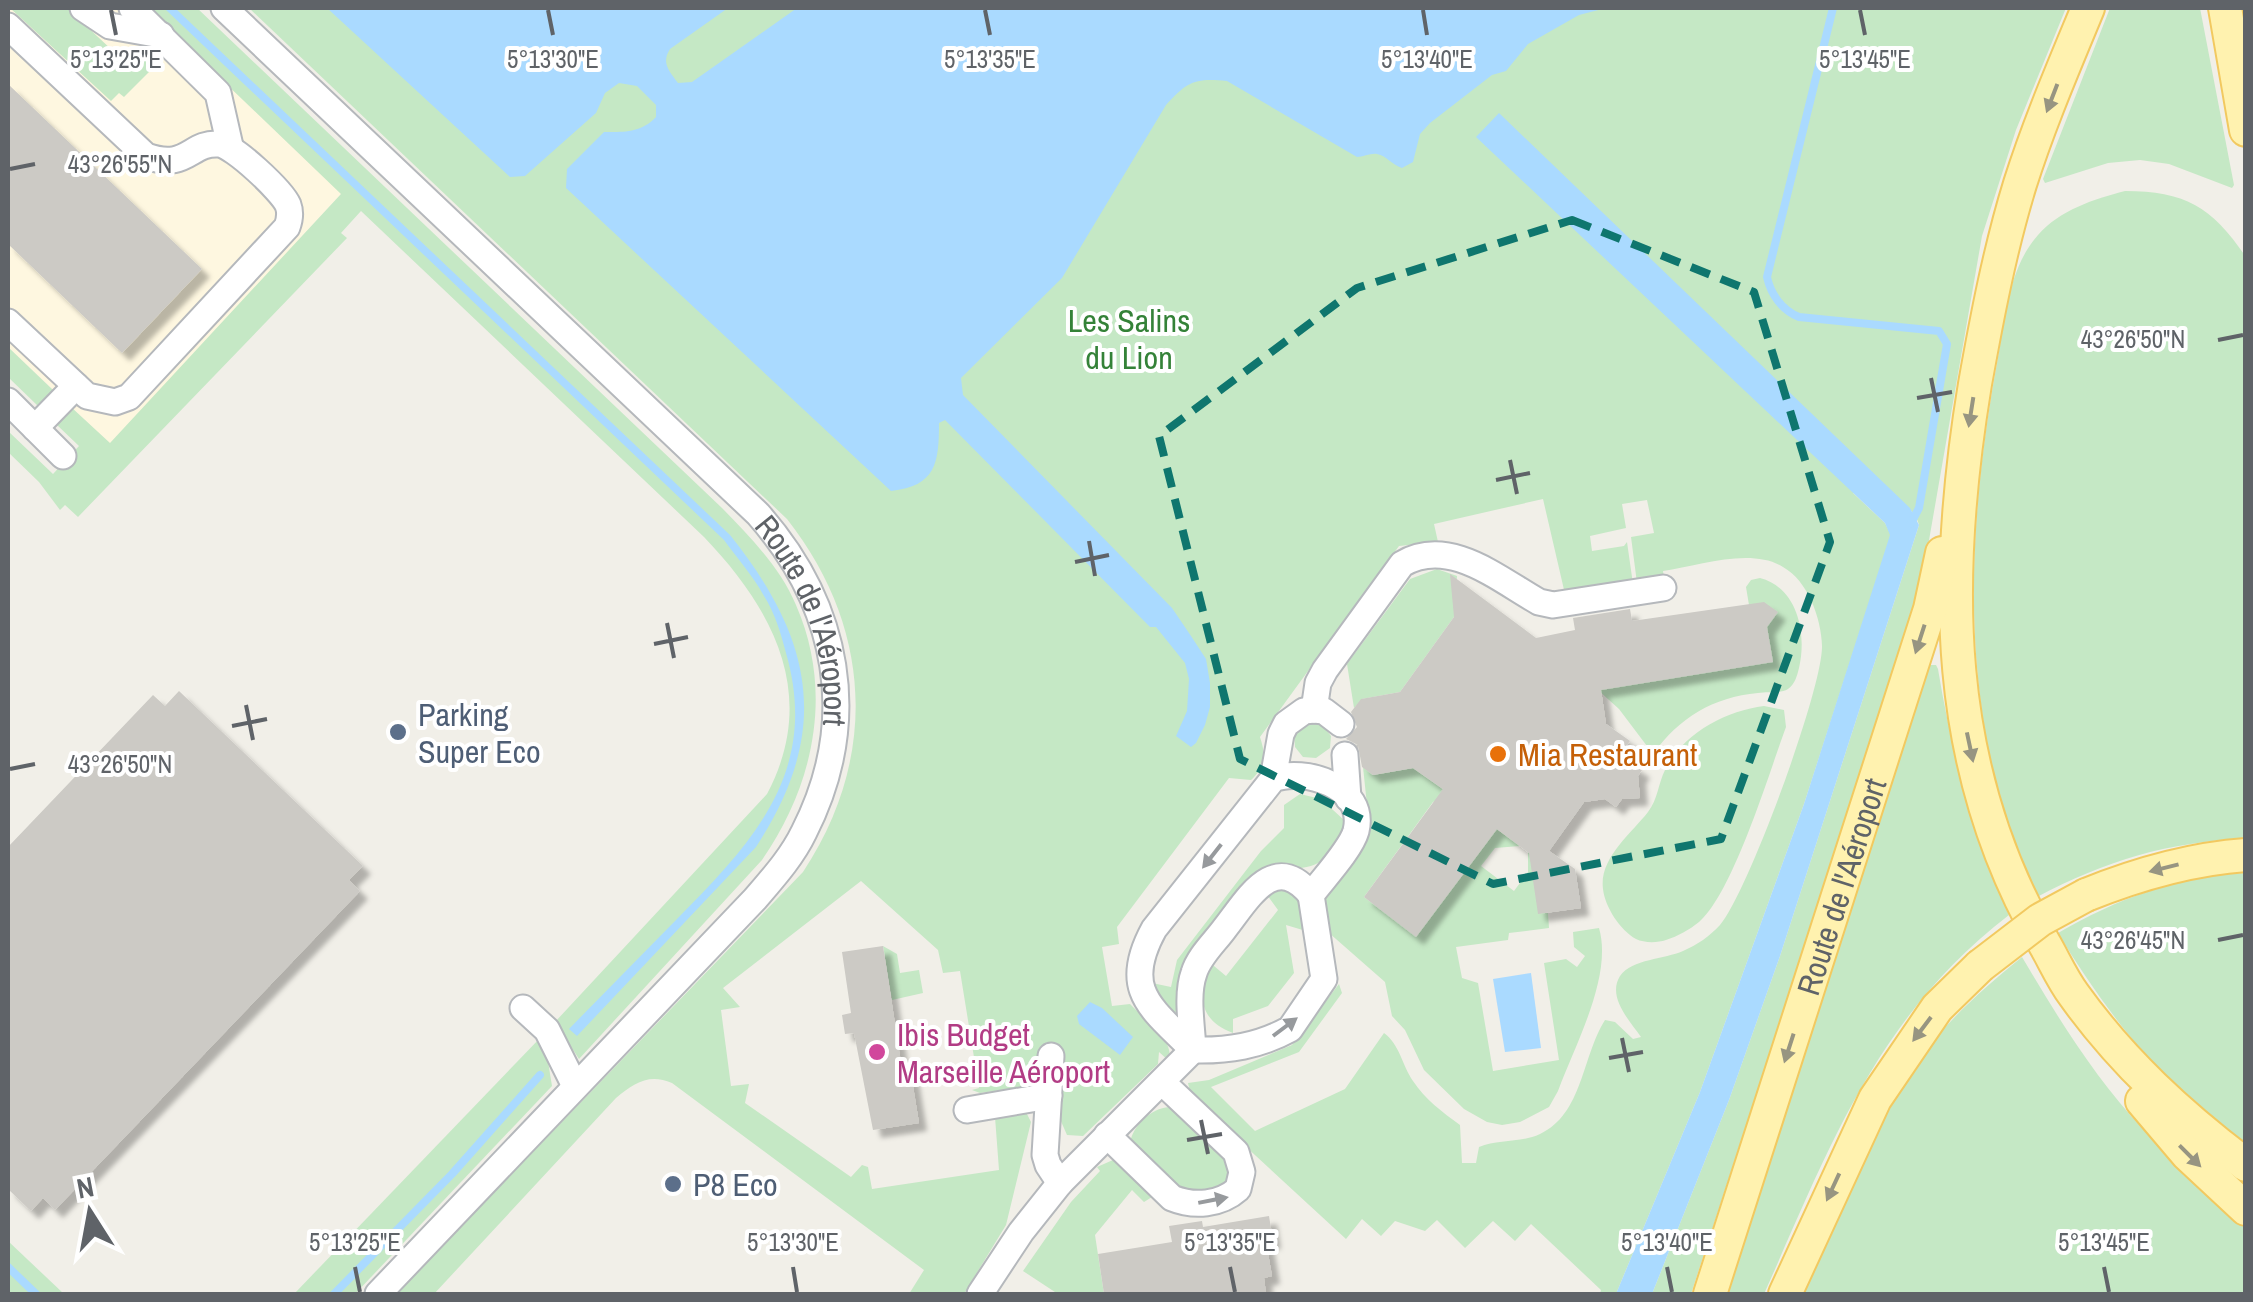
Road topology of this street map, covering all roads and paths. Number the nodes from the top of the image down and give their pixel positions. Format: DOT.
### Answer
graph roads {
  1 [pos="83,8"];
  2 [pos="132,8"];
  3 [pos="224,8"];
  4 [pos="2088,8"];
  5 [pos="2225,8"];
  6 [pos="8,26"];
  7 [pos="161,36"];
  8 [pos="2246,130"];
  9 [pos="230,146"];
  10 [pos="8,322"];
  11 [pos="76,386"];
  12 [pos="8,401"];
  13 [pos="36,428"];
  14 [pos="63,456"];
  15 [pos="1960,476"];
  16 [pos="1664,588"];
  17 [pos="1314,710"];
  18 [pos="1341,724"];
  19 [pos="1344,755"];
  20 [pos="1272,780"];
  21 [pos="1348,798"];
  22 [pos="2246,855"];
  23 [pos="1311,895"];
  24 [pos="2072,993"];
  25 [pos="523,1008"];
  26 [pos="1052,1056"];
  27 [pos="1178,1067"];
  28 [pos="576,1086"];
  29 [pos="1049,1096"];
  30 [pos="967,1110"];
  31 [pos="1107,1135"];
  32 [pos="2246,1165"];
  33 [pos="1060,1183"];
  34 [pos="2246,1209"];
  35 [pos="378,1294"];
  36 [pos="980,1294"];
  37 [pos="1710,1294"];
  38 [pos="1784,1294"];
  1 -- 7 [label="street"];
  2 -- 7 [label="street"];
  3 -- 28 [label="street, Route de l'Aéroport"];
  4 -- 15 [label="main road, one-way"];
  5 -- 8 [label="main road"];
  6 -- 9 [label="street"];
  7 -- 9 [label="street"];
  9 -- 11 [label="street"];
  10 -- 11 [label="street"];
  11 -- 13 [label="street"];
  12 -- 13 [label="street"];
  13 -- 14 [label="street"];
  15 -- 24 [label="main road, one-way"];
  15 -- 37 [label="main road, Route de l'Aéroport, one-way"];
  16 -- 17 [label="street"];
  17 -- 18 [label="street"];
  17 -- 20 [label="street"];
  19 -- 21 [label="street"];
  20 -- 21 [label="street"];
  20 -- 27 [label="street, one-way"];
  21 -- 23 [label="street"];
  22 -- 38 [label="main road, one-way, bridge"];
  27 -- 23 [label="street, one-way"];
  23 -- 27 [label="street"];
  24 -- 32 [label="main road"];
  24 -- 34 [label="main road, one-way"];
  25 -- 28 [label="street"];
  26 -- 29 [label="street"];
  27 -- 31 [label="street"];
  31 -- 27 [label="street, one-way"];
  28 -- 35 [label="street, Route de l'Aéroport"];
  29 -- 30 [label="street"];
  29 -- 33 [label="street"];
  31 -- 33 [label="street"];
  33 -- 36 [label="street"];
}
